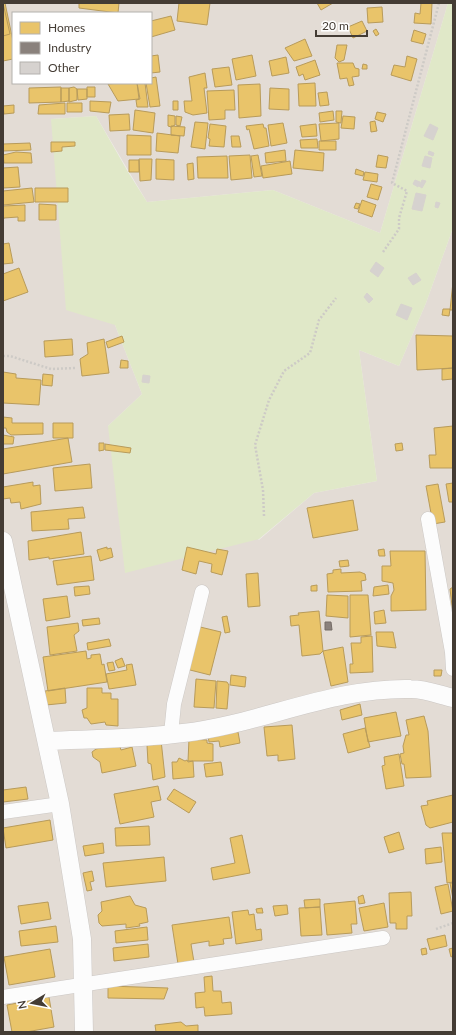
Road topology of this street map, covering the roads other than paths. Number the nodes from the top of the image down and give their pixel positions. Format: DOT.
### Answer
graph roads {
  1 [pos="428,519"];
  2 [pos="3,541"];
  3 [pos="5,563"];
  4 [pos="202,592"];
  5 [pos="453,668"];
  6 [pos="453,698"];
  7 [pos="171,734"];
  8 [pos="47,741"];
  9 [pos="60,804"];
  10 [pos="3,812"];
  11 [pos="383,938"];
  12 [pos="84,984"];
  13 [pos="3,997"];
  14 [pos="84,1032"];
  1 -- 5 [label="street"];
  2 -- 3 [label="street"];
  3 -- 8 [label="street"];
  4 -- 7 [label="street"];
  6 -- 7 [label="street"];
  7 -- 8 [label="street"];
  8 -- 9 [label="street"];
  9 -- 10 [label="street"];
  9 -- 12 [label="street"];
  11 -- 12 [label="street"];
  12 -- 13 [label="street"];
  12 -- 14 [label="street"];
}
